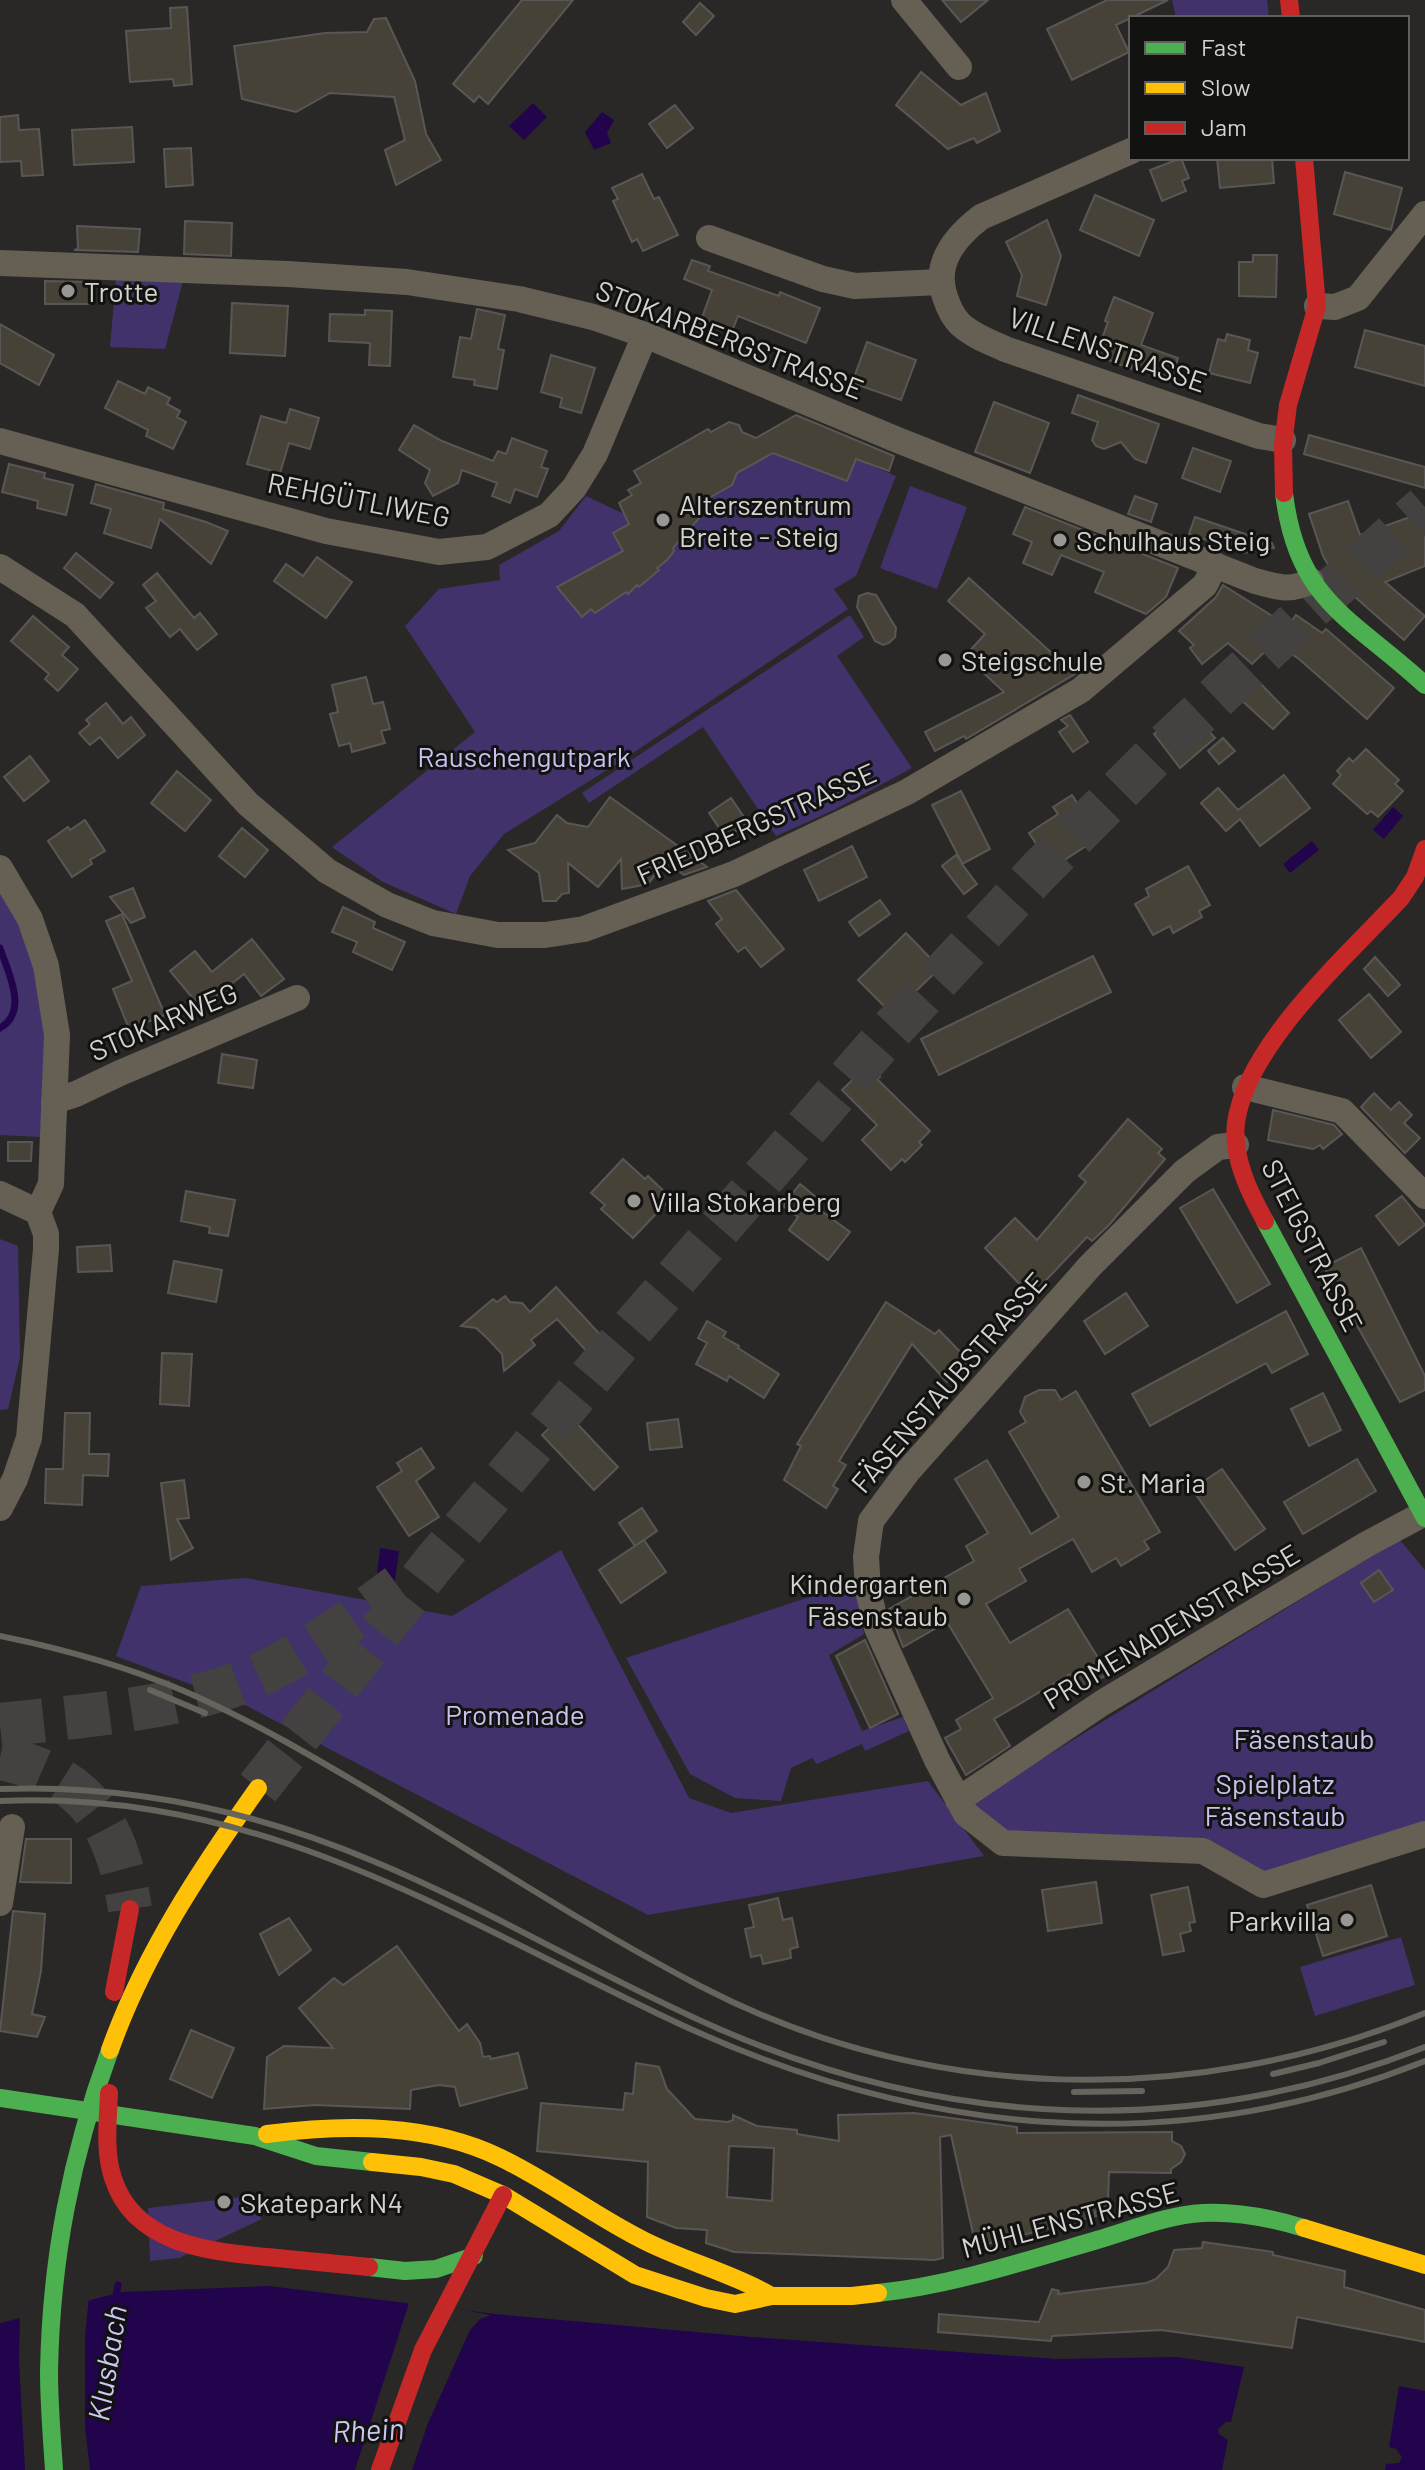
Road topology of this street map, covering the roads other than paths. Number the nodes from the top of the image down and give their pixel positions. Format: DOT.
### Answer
graph roads {
  1 [pos="904,0"];
  2 [pos="959,67"];
  3 [pos="1129,152"];
  4 [pos="1304,160"];
  5 [pos="1425,214"];
  6 [pos="709,238"];
  7 [pos="0,263"];
  8 [pos="940,282"];
  9 [pos="1317,306"];
  10 [pos="645,335"];
  11 [pos="1283,440"];
  12 [pos="0,441"];
  13 [pos="1215,565"];
  14 [pos="0,567"];
  15 [pos="1311,581"];
  16 [pos="1425,685"];
  17 [pos="1425,849"];
  18 [pos="0,868"];
  19 [pos="297,998"];
  20 [pos="1245,1087"];
  21 [pos="54,1101"];
  22 [pos="1236,1145"];
  23 [pos="0,1194"];
  24 [pos="1425,1196"];
  25 [pos="38,1212"];
  26 [pos="2,1499"];
  27 [pos="1424,1515"];
  28 [pos="258,1788"];
  29 [pos="962,1807"];
  30 [pos="12,1827"];
  31 [pos="1425,1834"];
  32 [pos="0,1903"];
  33 [pos="130,1909"];
  34 [pos="111,2035"];
  35 [pos="0,2098"];
  36 [pos="255,2136"];
  37 [pos="517,2167"];
  38 [pos="503,2195"];
  39 [pos="474,2256"];
  40 [pos="1425,2265"];
  41 [pos="772,2296"];
  42 [pos="54,2470"];
  43 [pos="380,2470"];
  1 -- 2 [label="street"];
  3 -- 8 [label="street"];
  4 -- 9 [label="main road"];
  5 -- 9 [label="street"];
  6 -- 8 [label="street"];
  7 -- 10 [label="street, STOKARBERGSTRASSE"];
  8 -- 11 [label="street, VILLENSTRASSE"];
  9 -- 11 [label="main road"];
  10 -- 12 [label="street, REHGÜTLIWEG"];
  10 -- 13 [label="street, STOKARBERGSTRASSE"];
  11 -- 15 [label="main road"];
  13 -- 14 [label="street, FRIEDBERGSTRASSE"];
  13 -- 15 [label="street, STOKARBERGSTRASSE"];
  15 -- 16 [label="main road"];
  17 -- 20 [label="main road, STEIGSTRASSE"];
  18 -- 21 [label="street"];
  19 -- 21 [label="street, STOKARWEG"];
  20 -- 22 [label="main road, STEIGSTRASSE"];
  20 -- 24 [label="street"];
  21 -- 25 [label="street"];
  22 -- 27 [label="main road, STEIGSTRASSE"];
  22 -- 29 [label="street, FÄSENSTAUBSTRASSE"];
  23 -- 25 [label="street"];
  25 -- 26 [label="street"];
  27 -- 29 [label="street, PROMENADENSTRASSE"];
  28 -- 34 [label="main road"];
  29 -- 31 [label="street"];
  30 -- 32 [label="street"];
  33 -- 34 [label="main road"];
  34 -- 39 [label="main road"];
  34 -- 42 [label="main road"];
  35 -- 36 [label="main road, MÜHLENSTRASSE"];
  36 -- 37 [label="main road, MÜHLENSTRASSE"];
  36 -- 38 [label="main road, MÜHLENSTRASSE"];
  37 -- 38 [label="main road"];
  37 -- 41 [label="main road, MÜHLENSTRASSE"];
  38 -- 39 [label="main road"];
  38 -- 41 [label="main road, MÜHLENSTRASSE"];
  39 -- 43 [label="main road"];
  40 -- 41 [label="main road, MÜHLENSTRASSE"];
}
